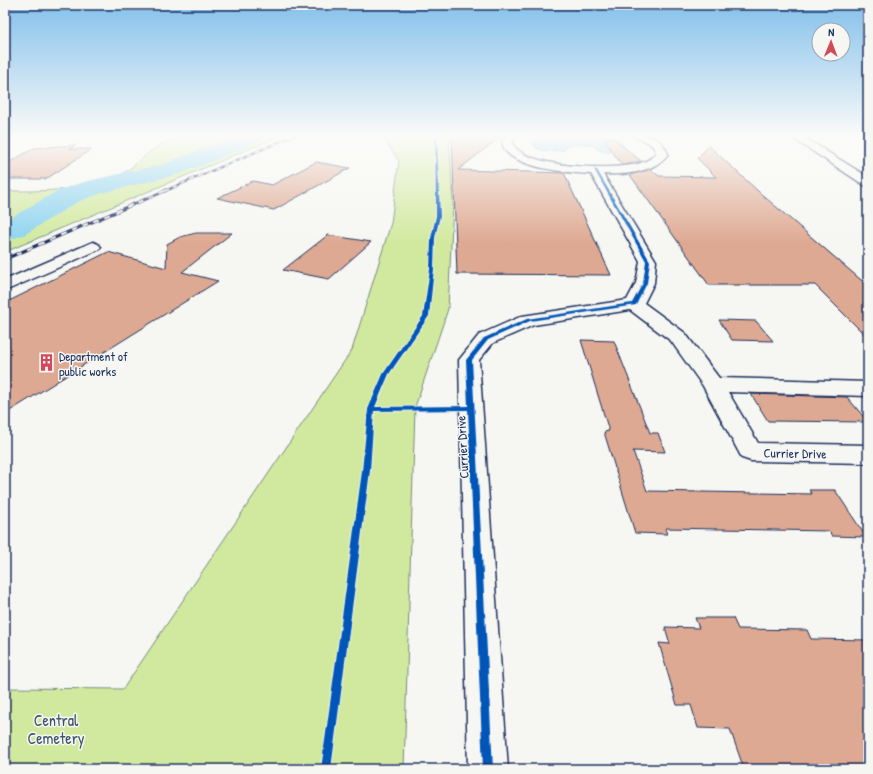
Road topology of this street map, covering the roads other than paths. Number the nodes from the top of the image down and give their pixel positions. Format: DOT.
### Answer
graph roads {
  1 [pos="596,171"];
  2 [pos="851,171"];
  3 [pos="868,182"];
  4 [pos="93,247"];
  5 [pos="5,286"];
  6 [pos="634,304"];
  7 [pos="713,385"];
  8 [pos="868,389"];
  9 [pos="868,454"];
  10 [pos="488,769"];
  1 -- 6 [label="street"];
  2 -- 3 [label="street"];
  4 -- 5 [label="street"];
  6 -- 7 [label="street, Currier Drive"];
  6 -- 10 [label="street, Currier Drive"];
  7 -- 8 [label="street"];
  7 -- 9 [label="street, Currier Drive"];
}
